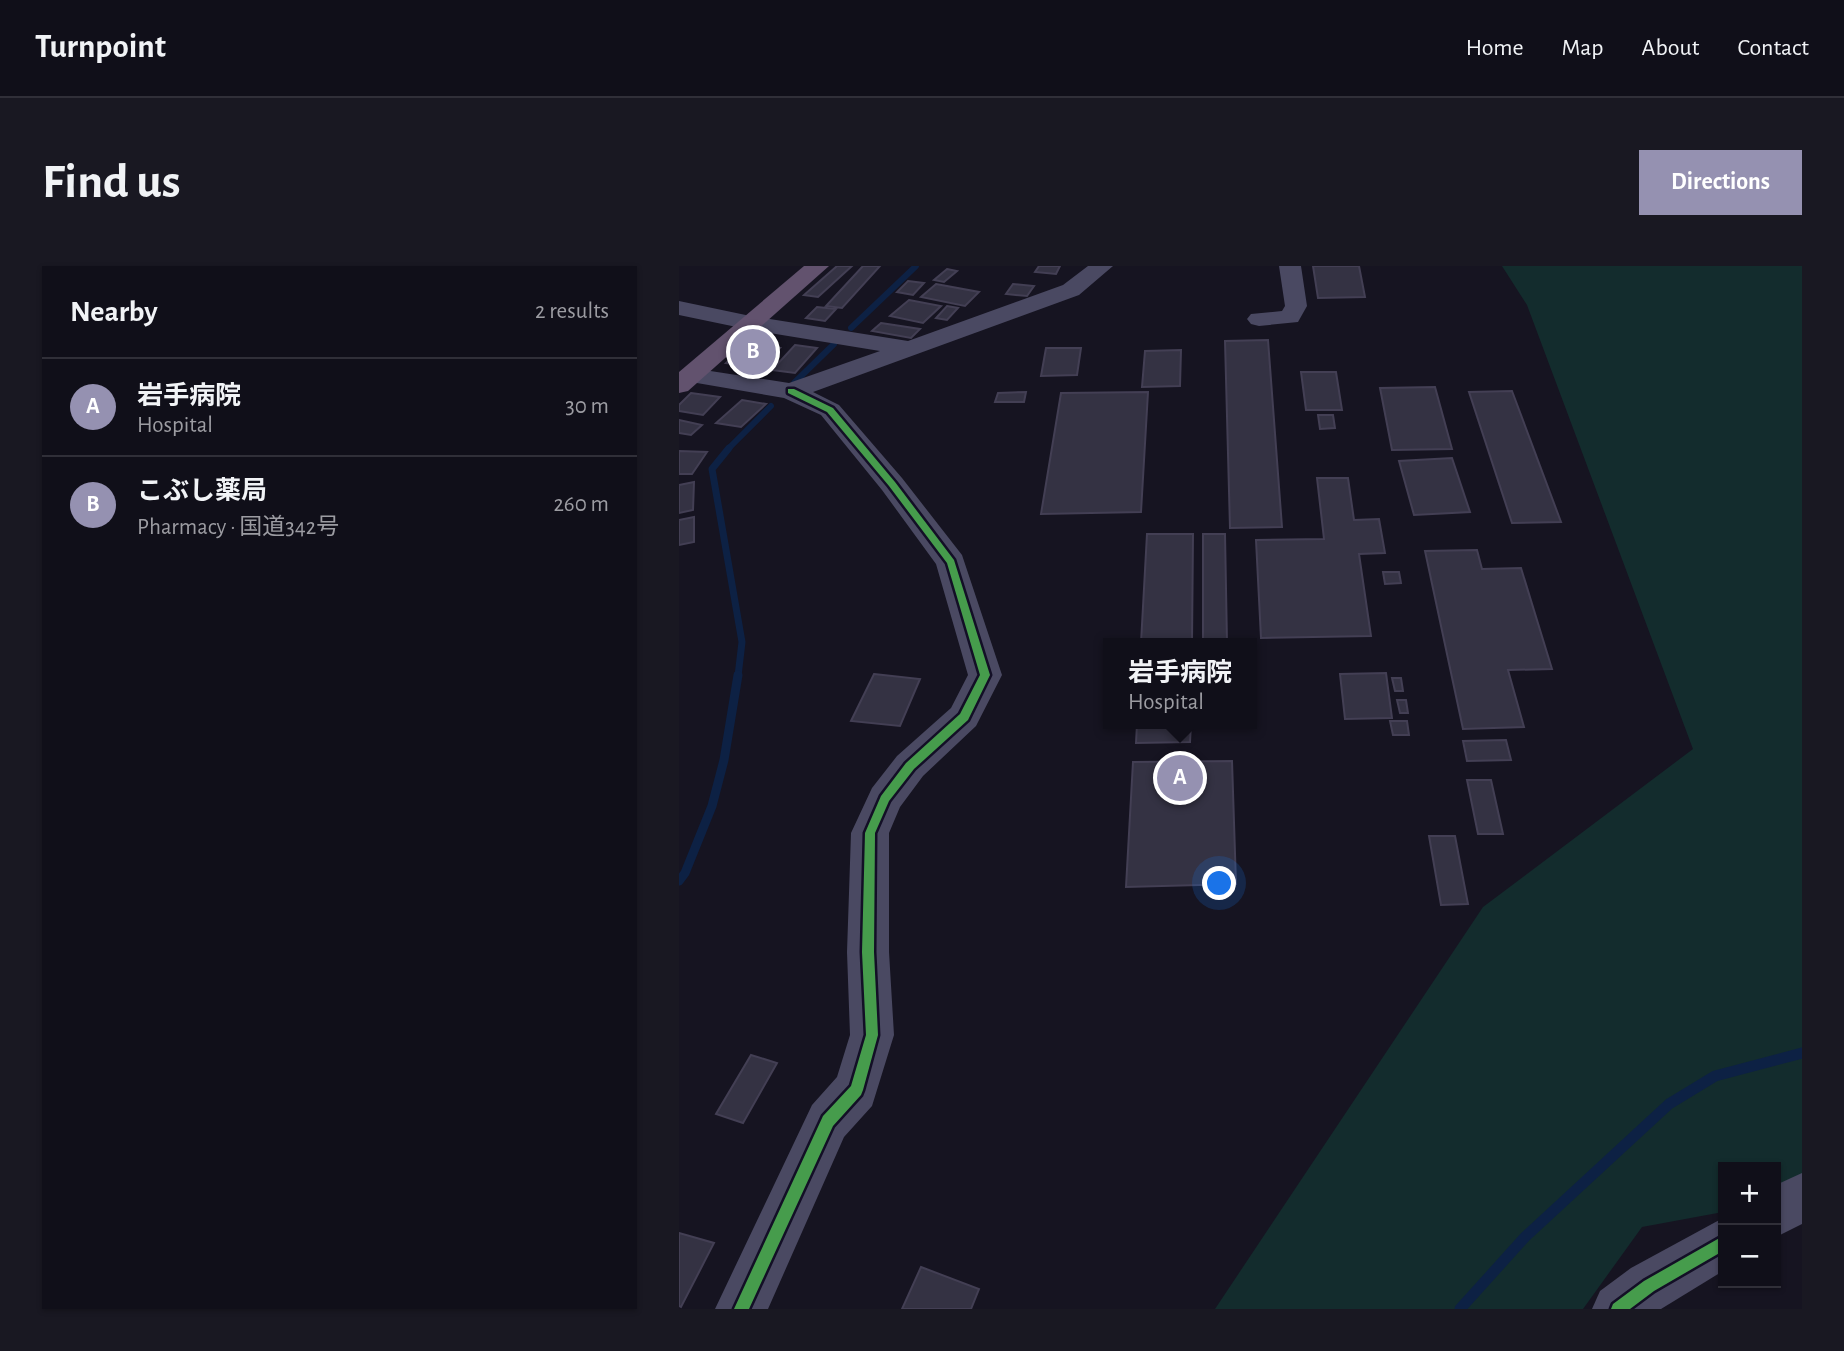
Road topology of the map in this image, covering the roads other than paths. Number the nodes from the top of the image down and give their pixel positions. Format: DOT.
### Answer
graph roads {
  1 [pos="792,266"];
  2 [pos="818,266"];
  3 [pos="1102,266"];
  4 [pos="1290,266"];
  5 [pos="679,308"];
  6 [pos="1259,319"];
  7 [pos="741,320"];
  8 [pos="909,348"];
  9 [pos="683,373"];
  10 [pos="791,391"];
  11 [pos="1802,1197"];
  12 [pos="1781,1209"];
  13 [pos="1718,1246"];
  14 [pos="1639,1301"];
  15 [pos="741,1309"];
  1 -- 7 [label="highway"];
  2 -- 7 [label="highway"];
  3 -- 8 [label="street"];
  4 -- 6 [label="street"];
  5 -- 7 [label="street"];
  7 -- 8 [label="street"];
  7 -- 9 [label="highway"];
  8 -- 10 [label="street"];
  9 -- 10 [label="street"];
  10 -- 15 [label="street"];
  11 -- 12 [label="street"];
  13 -- 14 [label="street"];
}
